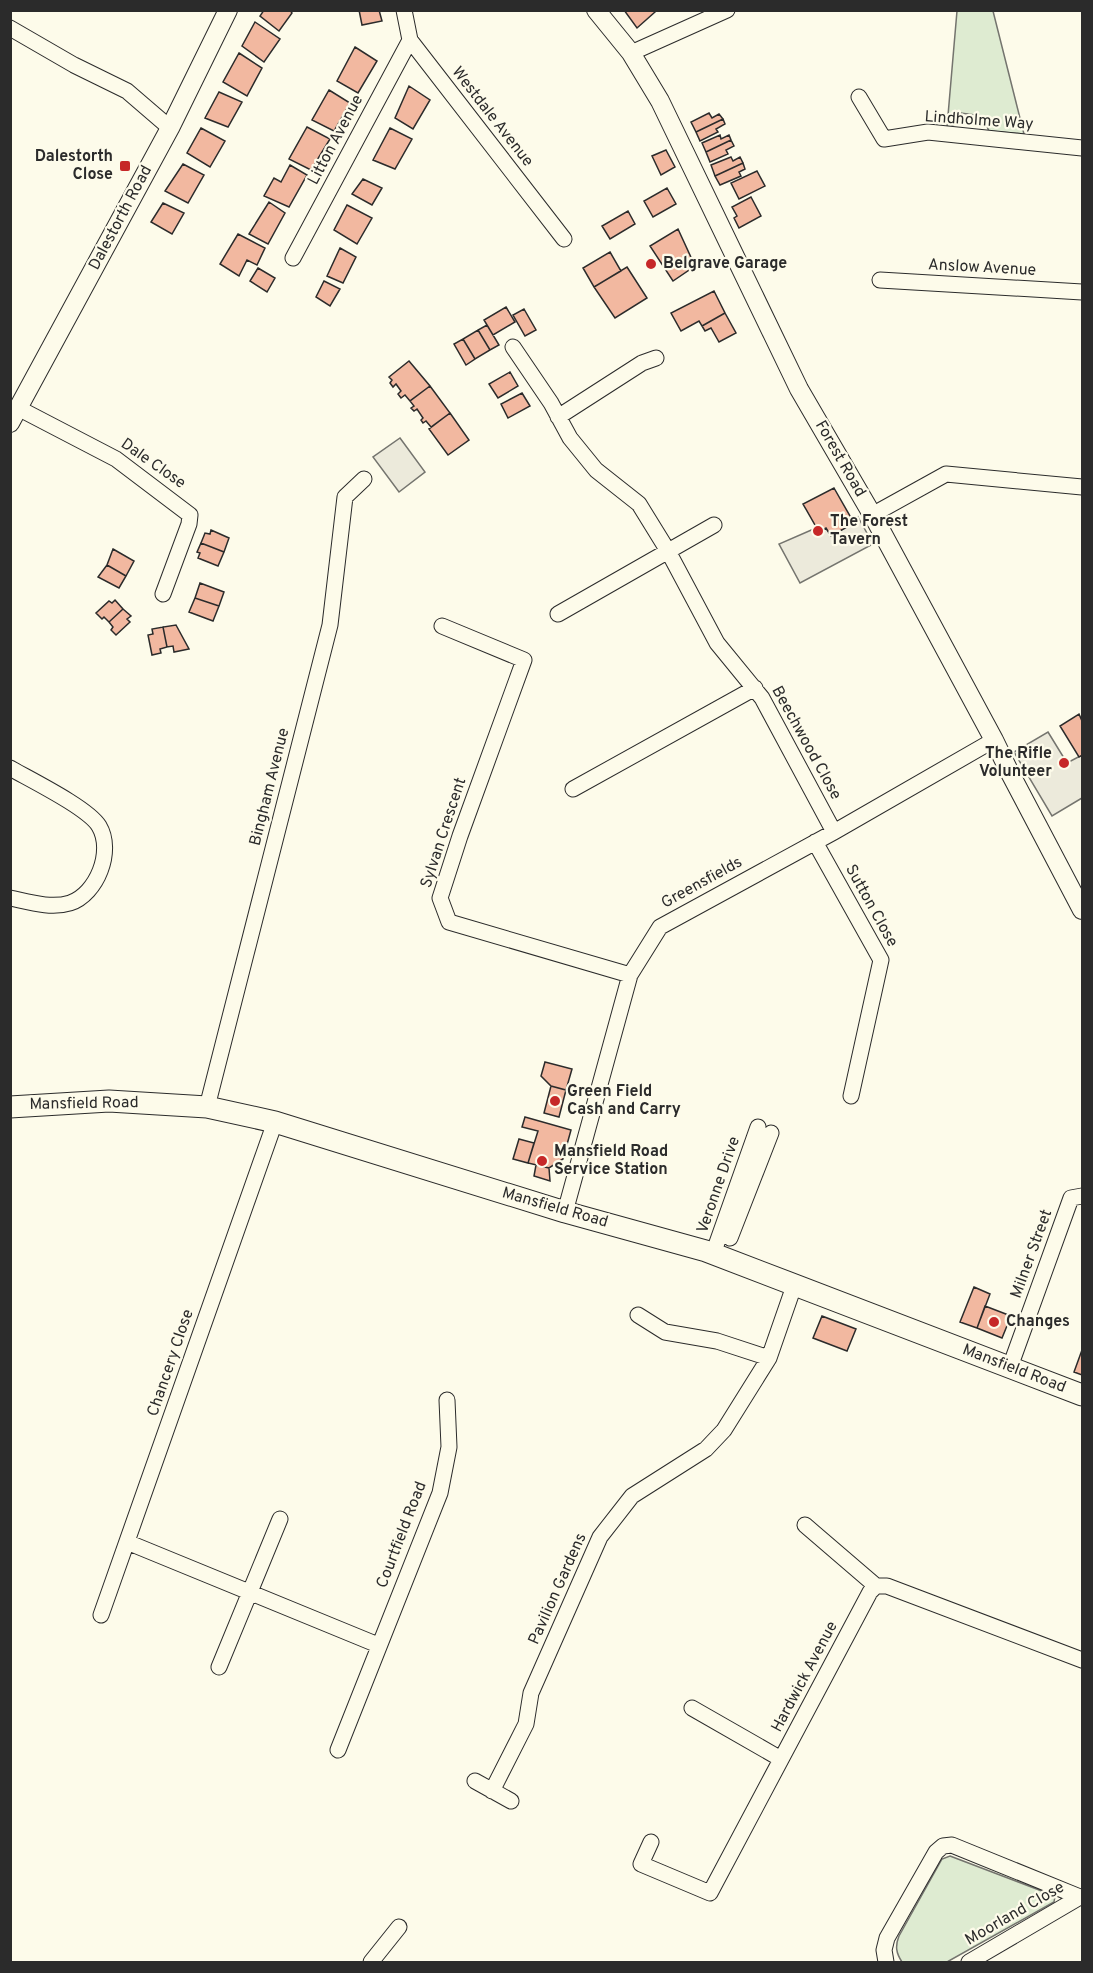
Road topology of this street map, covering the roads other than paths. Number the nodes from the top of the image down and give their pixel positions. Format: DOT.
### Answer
graph roads {
  1 [pos="228,10"];
  2 [pos="404,10"];
  3 [pos="596,10"];
  4 [pos="727,10"];
  5 [pos="10,28"];
  6 [pos="410,40"];
  7 [pos="632,52"];
  8 [pos="859,97"];
  9 [pos="170,128"];
  10 [pos="1083,148"];
  11 [pos="564,239"];
  12 [pos="293,258"];
  13 [pos="880,280"];
  14 [pos="1083,292"];
  15 [pos="513,347"];
  16 [pos="656,358"];
  17 [pos="14,416"];
  18 [pos="558,417"];
  19 [pos="364,479"];
  20 [pos="1083,487"];
  21 [pos="872,515"];
  22 [pos="714,525"];
  23 [pos="668,551"];
  24 [pos="163,594"];
  25 [pos="558,614"];
  26 [pos="442,626"];
  27 [pos="755,688"];
  28 [pos="994,740"];
  29 [pos="10,768"];
  30 [pos="573,789"];
  31 [pos="834,832"];
  32 [pos="815,842"];
  33 [pos="10,898"];
  34 [pos="1083,910"];
  35 [pos="630,975"];
  36 [pos="851,1096"];
  37 [pos="10,1107"];
  38 [pos="207,1107"];
  39 [pos="275,1122"];
  40 [pos="765,1130"];
  41 [pos="1083,1196"];
  42 [pos="565,1212"];
  43 [pos="718,1256"];
  44 [pos="794,1286"];
  45 [pos="638,1315"];
  46 [pos="769,1358"];
  47 [pos="1010,1367"];
  48 [pos="1083,1395"];
  49 [pos="447,1400"];
  50 [pos="280,1519"];
  51 [pos="805,1525"];
  52 [pos="127,1542"];
  53 [pos="876,1586"];
  54 [pos="249,1592"];
  55 [pos="101,1615"];
  56 [pos="378,1645"];
  57 [pos="1083,1660"];
  58 [pos="219,1667"];
  59 [pos="692,1708"];
  60 [pos="338,1750"];
  61 [pos="781,1759"];
  62 [pos="475,1782"];
  63 [pos="492,1791"];
  64 [pos="511,1801"];
  65 [pos="651,1842"];
  66 [pos="1081,1898"];
  67 [pos="399,1927"];
  68 [pos="371,1962"];
  69 [pos="886,1962"];
  70 [pos="969,1962"];
  1 -- 9 [label="street, Dalestorth Road"];
  2 -- 6 [label="street, Westdale Avenue"];
  3 -- 7 [label="street, Forest Road"];
  4 -- 7 [label="street"];
  5 -- 9 [label="street"];
  6 -- 11 [label="street, Westdale Avenue"];
  6 -- 12 [label="street, Litton Avenue"];
  7 -- 21 [label="street, Forest Road"];
  8 -- 10 [label="street, Lindholme Way"];
  9 -- 17 [label="street, Dalestorth Road"];
  13 -- 14 [label="street, Anslow Avenue"];
  15 -- 18 [label="street, Beechwood Close"];
  16 -- 18 [label="street"];
  17 -- 24 [label="street, Dale Close"];
  18 -- 23 [label="street, Beechwood Close"];
  19 -- 38 [label="street, Bingham Avenue"];
  20 -- 21 [label="street"];
  21 -- 28 [label="street, Forest Road"];
  22 -- 23 [label="street"];
  23 -- 25 [label="street"];
  23 -- 27 [label="street, Beechwood Close"];
  26 -- 35 [label="street, Sylvan Crescent"];
  27 -- 30 [label="street"];
  27 -- 31 [label="street, Beechwood Close"];
  28 -- 31 [label="street, Greensfields"];
  28 -- 34 [label="street, Forest Road"];
  29 -- 33 [label="street"];
  31 -- 32 [label="street, Greensfields"];
  32 -- 35 [label="street, Greensfields"];
  32 -- 36 [label="street, Sutton Close"];
  35 -- 42 [label="street, Greensfields"];
  37 -- 38 [label="main road, Mansfield Road"];
  38 -- 39 [label="main road, Mansfield Road"];
  39 -- 42 [label="main road, Mansfield Road"];
  39 -- 52 [label="street, Chancery Close"];
  40 -- 43 [label="street"];
  41 -- 47 [label="street, Milner Street"];
  42 -- 43 [label="main road, Mansfield Road"];
  43 -- 44 [label="main road, Mansfield Road"];
  44 -- 46 [label="street, Pavilion Gardens"];
  44 -- 47 [label="main road, Mansfield Road"];
  45 -- 46 [label="street"];
  46 -- 63 [label="street, Pavilion Gardens"];
  47 -- 48 [label="main road, Mansfield Road"];
  49 -- 56 [label="street, Courtfield Road"];
  50 -- 54 [label="street"];
  51 -- 53 [label="street"];
  52 -- 54 [label="street"];
  52 -- 55 [label="street, Chancery Close"];
  53 -- 57 [label="street"];
  53 -- 61 [label="street, Hardwick Avenue"];
  54 -- 56 [label="street"];
  54 -- 58 [label="street"];
  56 -- 60 [label="street, Courtfield Road"];
  59 -- 61 [label="street"];
  61 -- 65 [label="street, Hardwick Avenue"];
  62 -- 63 [label="street"];
  63 -- 64 [label="street"];
  66 -- 69 [label="street, Moorland Close"];
  66 -- 70 [label="street, Moorland Close"];
  67 -- 68 [label="street"];
}
